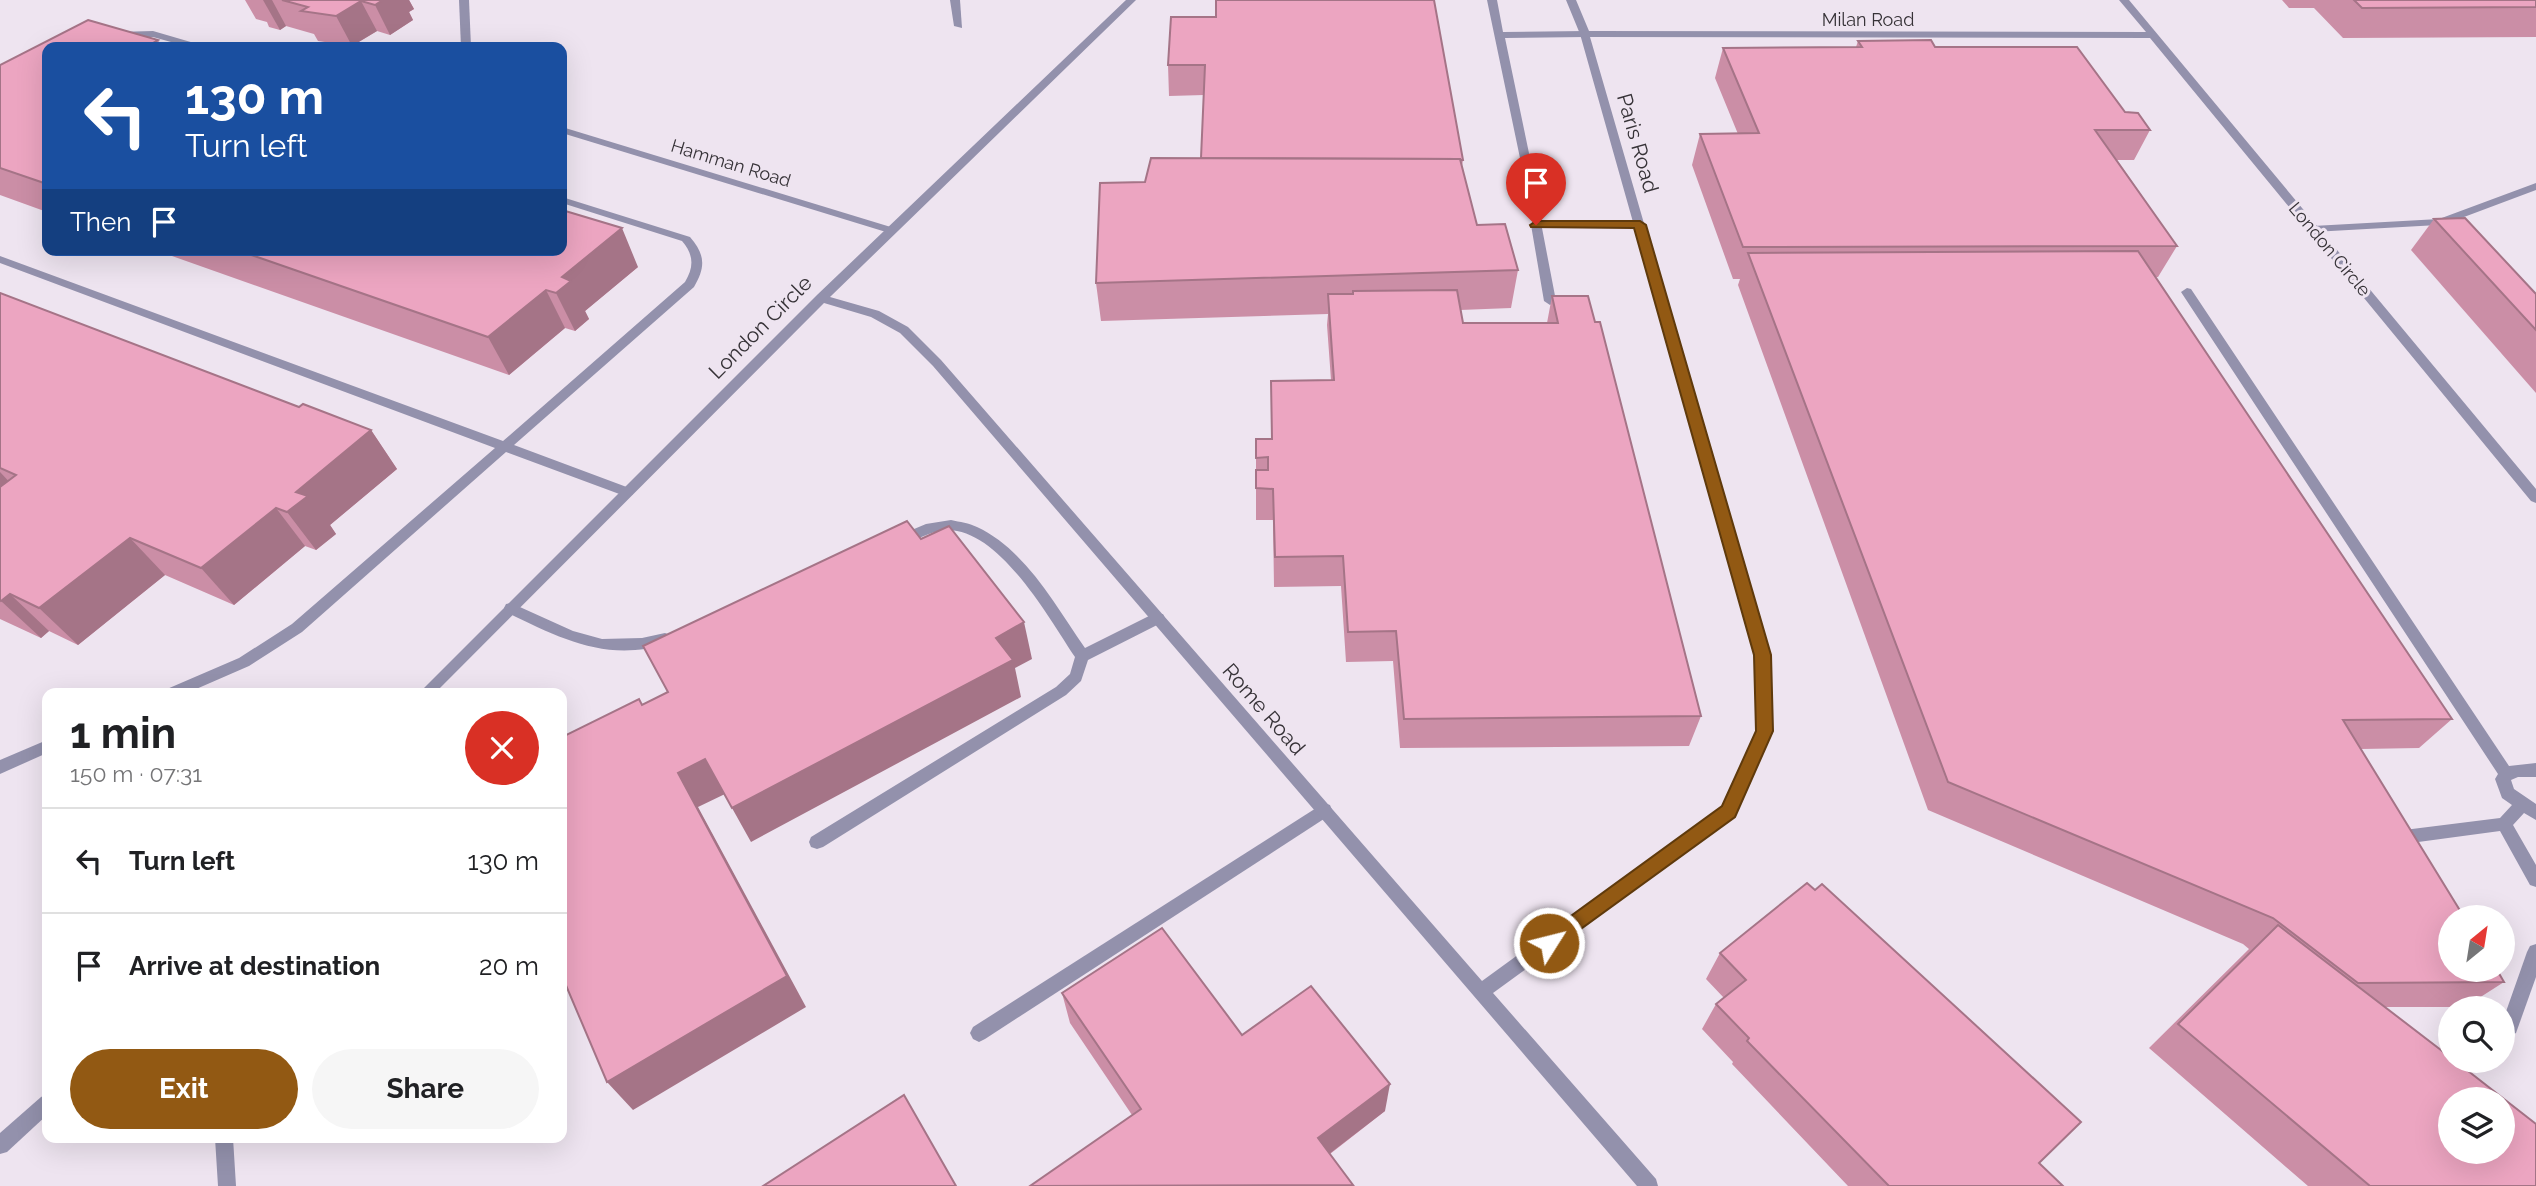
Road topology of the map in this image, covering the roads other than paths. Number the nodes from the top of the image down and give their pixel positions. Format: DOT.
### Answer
graph roads {
  1 [pos="464,0"];
  2 [pos="955,0"];
  3 [pos="1131,0"];
  4 [pos="1493,0"];
  5 [pos="1571,0"];
  6 [pos="2124,0"];
  7 [pos="959,26"];
  8 [pos="1585,34"];
  9 [pos="1499,35"];
  10 [pos="2152,35"];
  11 [pos="103,38"];
  12 [pos="181,42"];
  13 [pos="466,42"];
  14 [pos="567,132"];
  15 [pos="1530,182"];
  16 [pos="2536,186"];
  17 [pos="567,202"];
  18 [pos="2441,222"];
  19 [pos="1640,225"];
  20 [pos="2313,229"];
  21 [pos="890,230"];
  22 [pos="2449,232"];
  23 [pos="0,259"];
  24 [pos="2187,292"];
  25 [pos="821,299"];
  26 [pos="1550,301"];
  27 [pos="504,446"];
  28 [pos="627,492"];
  29 [pos="2536,498"];
  30 [pos="882,549"];
  31 [pos="511,608"];
  32 [pos="1158,618"];
  33 [pos="684,634"];
  34 [pos="1082,656"];
  35 [pos="184,688"];
  36 [pos="431,688"];
  37 [pos="42,749"];
  38 [pos="0,767"];
  39 [pos="2536,770"];
  40 [pos="2506,774"];
  41 [pos="2529,809"];
  42 [pos="1324,810"];
  43 [pos="2504,824"];
  44 [pos="2377,840"];
  45 [pos="817,842"];
  46 [pos="2536,880"];
  47 [pos="2536,952"];
  48 [pos="1481,992"];
  49 [pos="2515,1013"];
  50 [pos="979,1033"];
  51 [pos="42,1107"];
  52 [pos="224,1143"];
  53 [pos="0,1144"];
  54 [pos="227,1186"];
  55 [pos="1649,1186"];
  1 -- 13 [label="street"];
  2 -- 7 [label="street"];
  3 -- 21 [label="street, London Circle"];
  4 -- 9 [label="street"];
  5 -- 8 [label="street, Paris Road"];
  6 -- 10 [label="street, London Circle"];
  8 -- 9 [label="street, Milan Road"];
  8 -- 10 [label="street, Milan Road"];
  8 -- 19 [label="street, Paris Road"];
  9 -- 15 [label="street"];
  10 -- 20 [label="street, London Circle"];
  11 -- 12 [label="street"];
  14 -- 21 [label="street, Hamman Road"];
  16 -- 18 [label="street"];
  17 -- 27 [label="street"];
  18 -- 20 [label="street"];
  18 -- 22 [label="street"];
  19 -- 26 [label="street"];
  19 -- 48 [label="street, Paris Road"];
  20 -- 29 [label="street, London Circle"];
  21 -- 25 [label="street, London Circle"];
  23 -- 27 [label="street"];
  24 -- 40 [label="street"];
  25 -- 28 [label="street, London Circle"];
  25 -- 32 [label="street, Rome Road"];
  27 -- 28 [label="street"];
  27 -- 35 [label="street"];
  28 -- 31 [label="street, London Circle"];
  30 -- 34 [label="street"];
  31 -- 33 [label="street"];
  31 -- 36 [label="street, London Circle"];
  32 -- 34 [label="street"];
  32 -- 42 [label="street, Rome Road"];
  34 -- 45 [label="street"];
  37 -- 38 [label="street"];
  39 -- 40 [label="street"];
  40 -- 41 [label="street"];
  41 -- 43 [label="street"];
  42 -- 48 [label="street, Rome Road"];
  42 -- 50 [label="street"];
  43 -- 44 [label="street"];
  43 -- 46 [label="street"];
  47 -- 49 [label="street"];
  48 -- 55 [label="street, Rome Road"];
  51 -- 53 [label="street"];
  52 -- 54 [label="street"];
}
